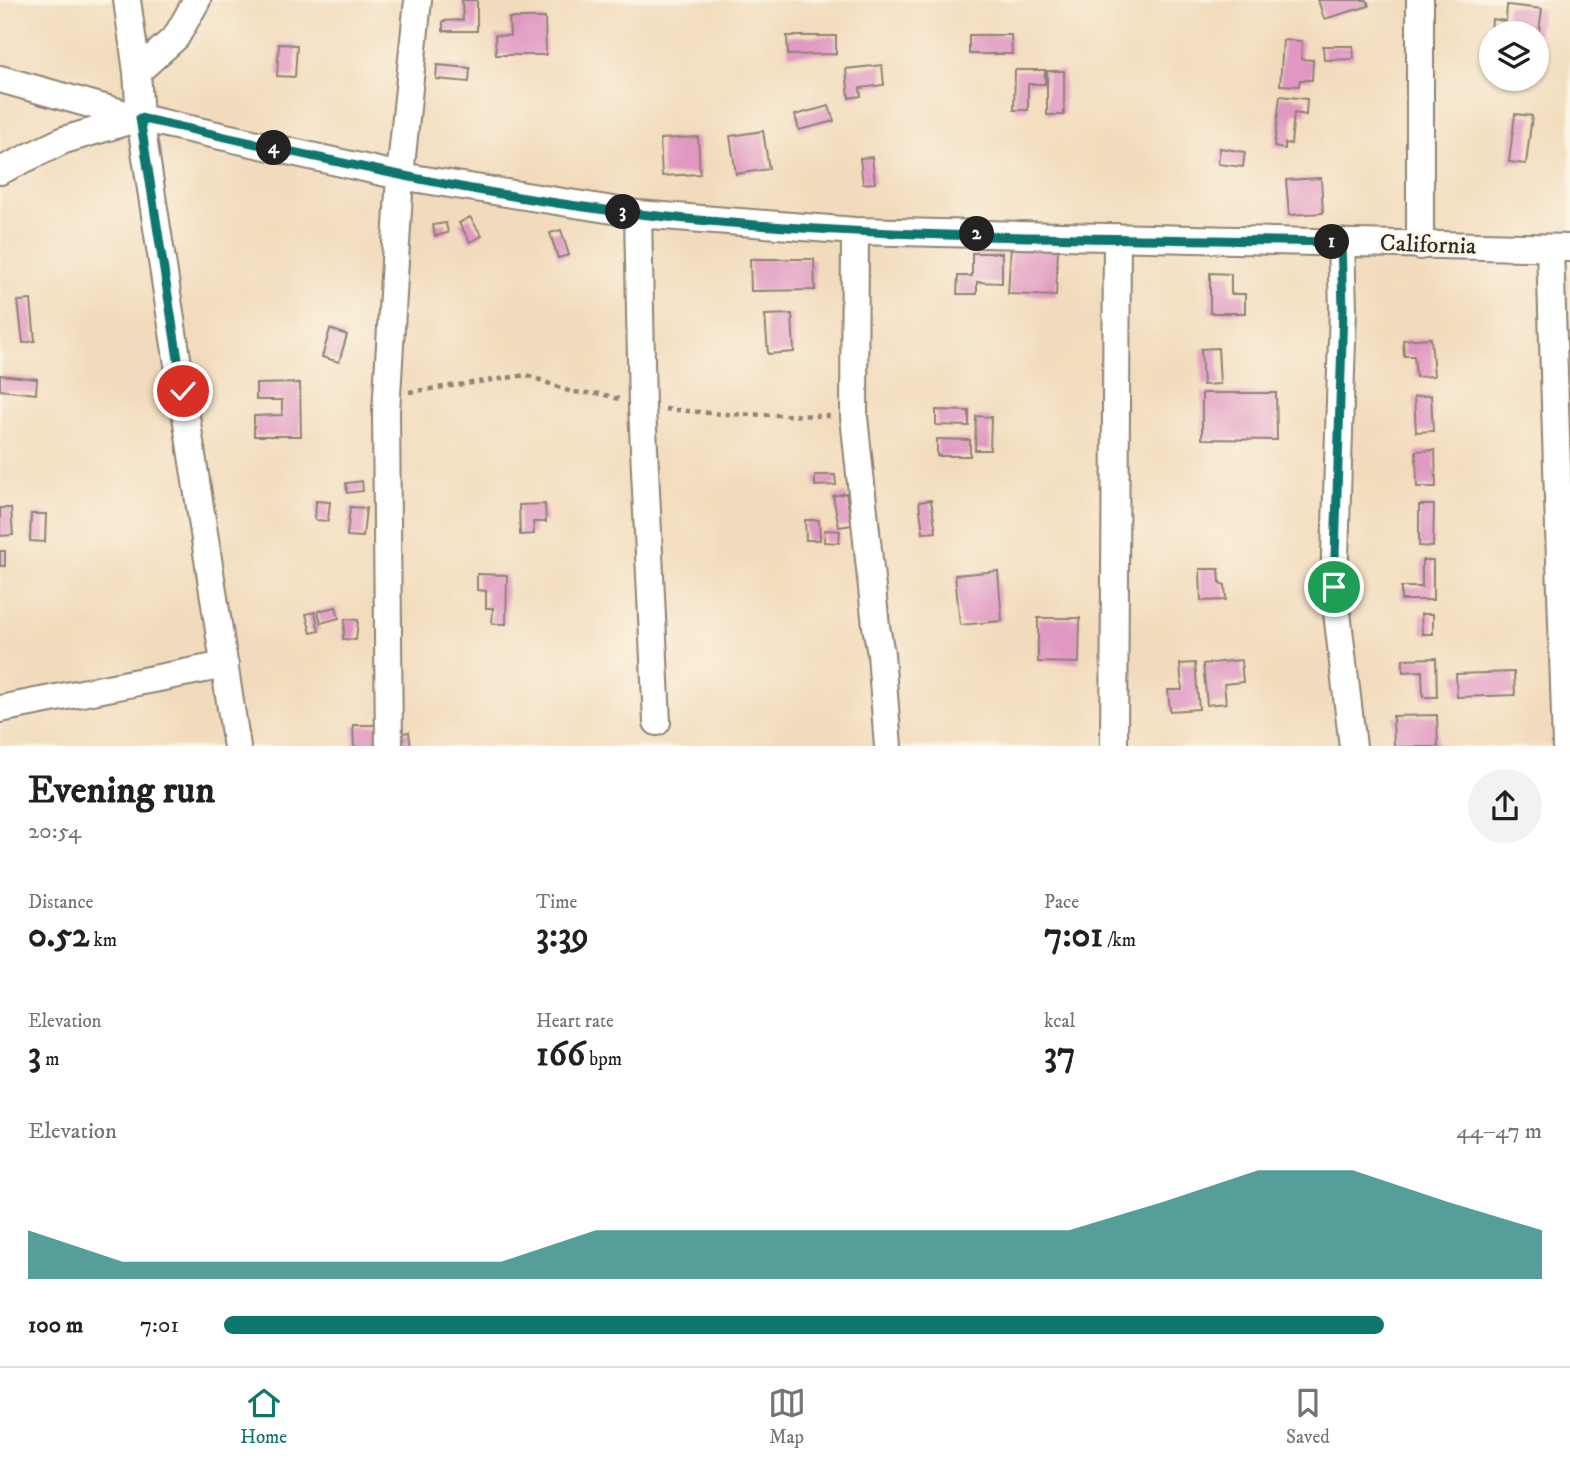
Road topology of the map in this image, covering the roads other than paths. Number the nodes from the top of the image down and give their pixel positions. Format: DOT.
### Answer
graph roads {
  1 [pos="127,0"];
  2 [pos="197,0"];
  3 [pos="418,0"];
  4 [pos="1420,0"];
  5 [pos="137,72"];
  6 [pos="0,79"];
  7 [pos="140,118"];
  8 [pos="0,171"];
  9 [pos="400,176"];
  10 [pos="638,214"];
  11 [pos="855,232"];
  12 [pos="1117,237"];
  13 [pos="1341,242"];
  14 [pos="1420,246"];
  15 [pos="1560,248"];
  16 [pos="225,664"];
  17 [pos="0,709"];
  18 [pos="657,722"];
  19 [pos="237,746"];
  20 [pos="389,746"];
  21 [pos="888,746"];
  22 [pos="1114,746"];
  23 [pos="1353,746"];
  24 [pos="1566,746"];
  1 -- 5 [label="street"];
  2 -- 5 [label="street"];
  3 -- 9 [label="street"];
  4 -- 14 [label="street"];
  5 -- 7 [label="street"];
  6 -- 7 [label="street, California"];
  7 -- 8 [label="street"];
  7 -- 9 [label="street, California"];
  7 -- 16 [label="street"];
  9 -- 10 [label="street, California"];
  9 -- 20 [label="street"];
  10 -- 11 [label="street, California"];
  10 -- 18 [label="street"];
  11 -- 12 [label="street, California"];
  11 -- 21 [label="street"];
  12 -- 13 [label="street, California"];
  12 -- 22 [label="street"];
  13 -- 14 [label="street, California"];
  13 -- 23 [label="street"];
  14 -- 15 [label="street, California"];
  15 -- 24 [label="street"];
  16 -- 17 [label="street"];
  16 -- 19 [label="street"];
}
